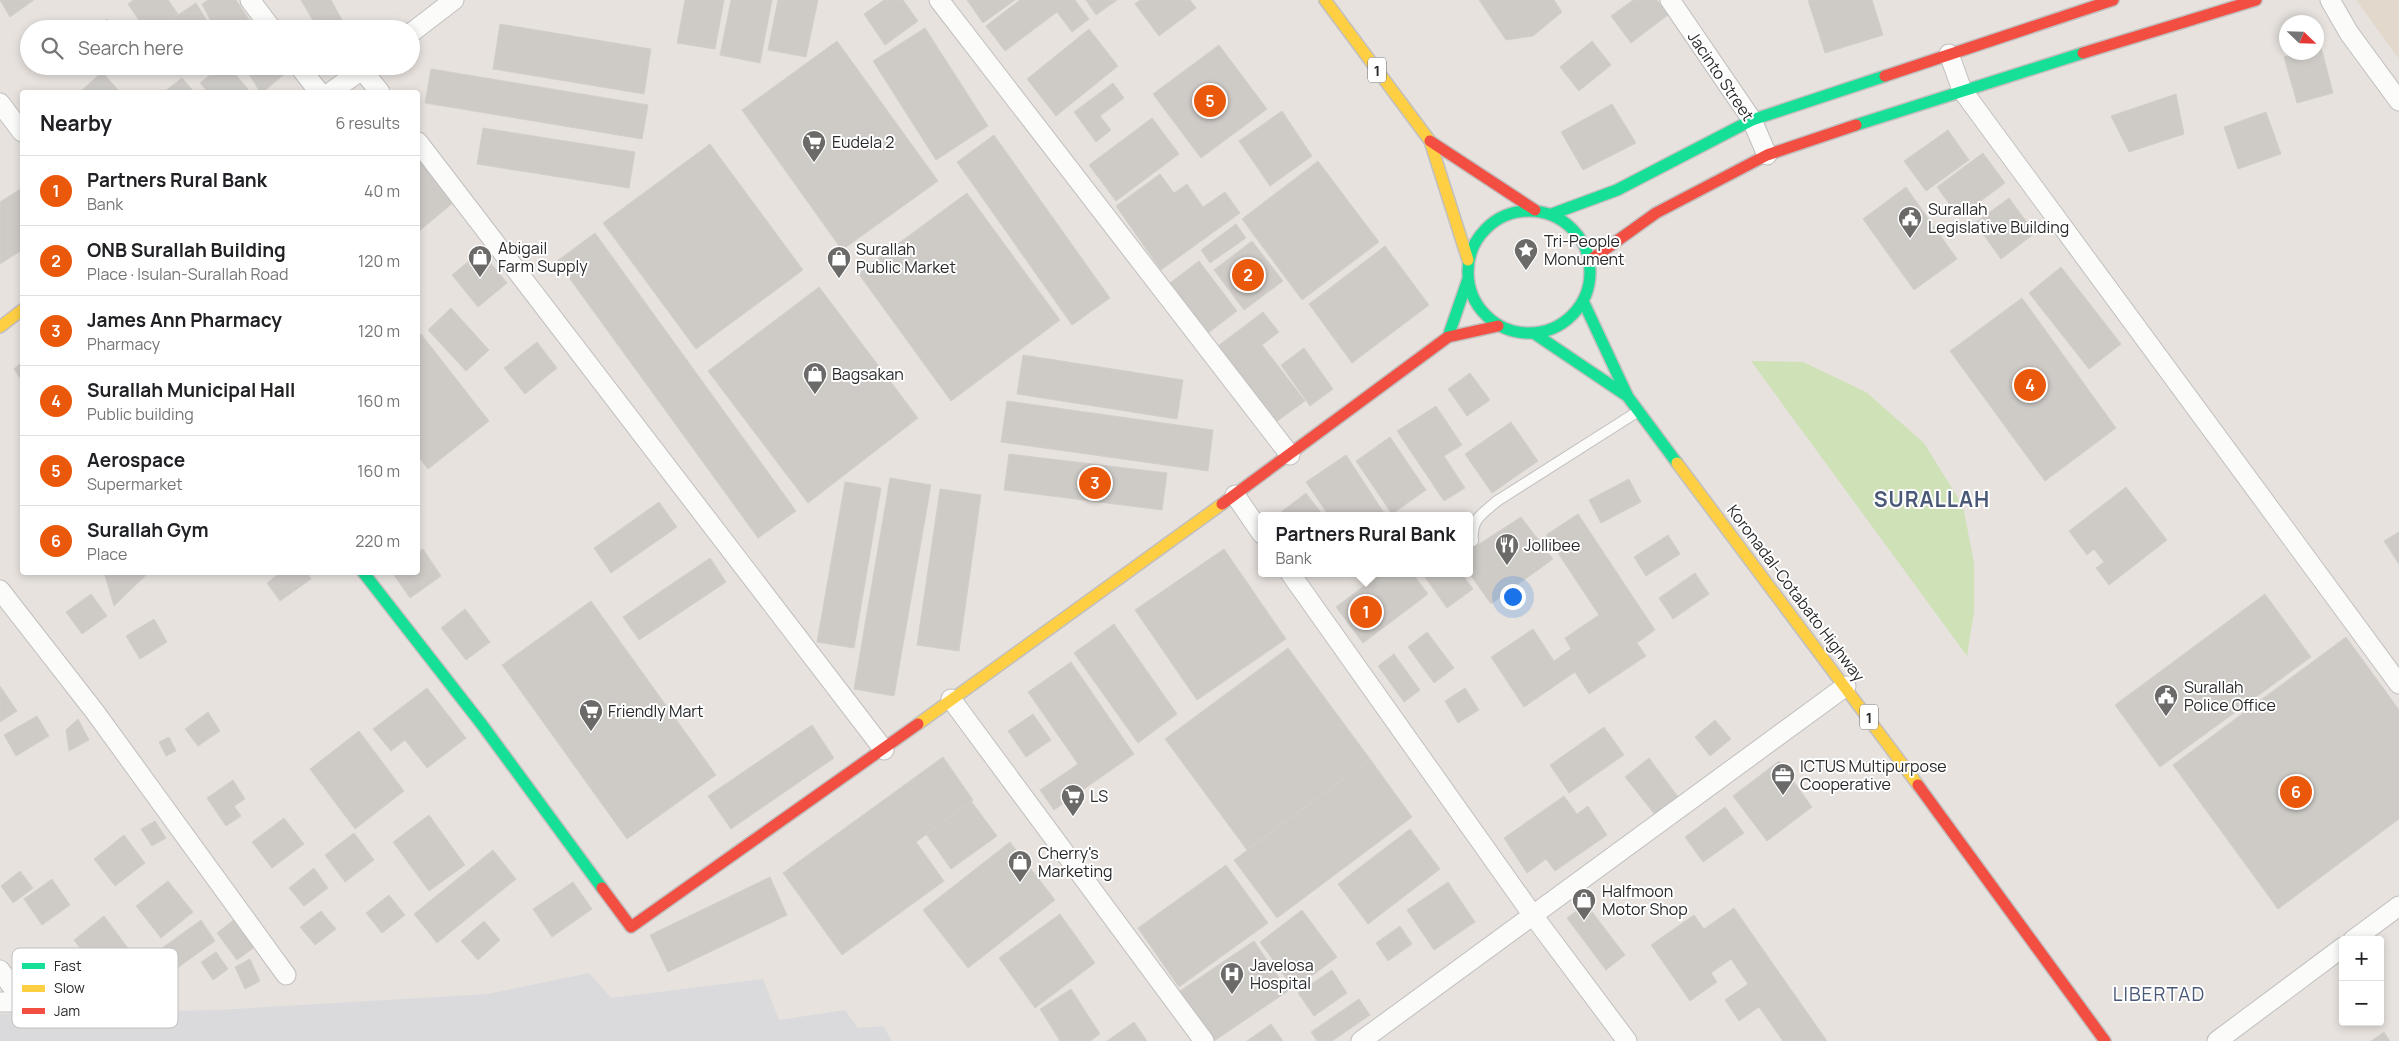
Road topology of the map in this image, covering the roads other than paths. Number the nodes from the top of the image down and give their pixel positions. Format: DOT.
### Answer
graph roads {
  1 [pos="250,0"];
  2 [pos="454,0"];
  3 [pos="939,0"];
  4 [pos="1325,0"];
  5 [pos="1670,0"];
  6 [pos="2113,0"];
  7 [pos="2256,0"];
  8 [pos="2330,0"];
  9 [pos="265,20"];
  10 [pos="420,25"];
  11 [pos="1949,54"];
  12 [pos="306,75"];
  13 [pos="355,75"];
  14 [pos="369,75"];
  15 [pos="317,90"];
  16 [pos="334,90"];
  17 [pos="379,90"];
  18 [pos="1962,90"];
  19 [pos="2399,101"];
  20 [pos="0,103"];
  21 [pos="1752,120"];
  22 [pos="20,129"];
  23 [pos="1430,141"];
  24 [pos="420,145"];
  25 [pos="1766,155"];
  26 [pos="1535,210"];
  27 [pos="1552,214"];
  28 [pos="1468,260"];
  29 [pos="1589,261"];
  30 [pos="1468,279"];
  31 [pos="1583,301"];
  32 [pos="20,312"];
  33 [pos="1498,326"];
  34 [pos="0,327"];
  35 [pos="1535,334"];
  36 [pos="1448,336"];
  37 [pos="1628,397"];
  38 [pos="1638,412"];
  39 [pos="1290,455"];
  40 [pos="1235,496"];
  41 [pos="1473,525"];
  42 [pos="1258,528"];
  43 [pos="365,575"];
  44 [pos="1293,577"];
  45 [pos="0,590"];
  46 [pos="2399,684"];
  47 [pos="1846,686"];
  48 [pos="951,699"];
  49 [pos="884,750"];
  50 [pos="2399,906"];
  51 [pos="1532,914"];
  52 [pos="2358,936"];
  53 [pos="2339,950"];
  54 [pos="0,970"];
  55 [pos="286,976"];
  56 [pos="12,987"];
  57 [pos="1204,1041"];
  58 [pos="1361,1041"];
  59 [pos="1627,1041"];
  60 [pos="2105,1041"];
  61 [pos="2217,1041"];
  1 -- 9 [label="street"];
  2 -- 10 [label="street"];
  3 -- 39 [label="street"];
  4 -- 23 [label="main road, 1"];
  5 -- 21 [label="street, Jacinto Street"];
  6 -- 11 [label="main road"];
  7 -- 18 [label="main road"];
  8 -- 19 [label="street"];
  11 -- 18 [label="street"];
  11 -- 21 [label="main road"];
  12 -- 15 [label="street"];
  13 -- 16 [label="street"];
  14 -- 17 [label="street"];
  18 -- 25 [label="main road"];
  18 -- 46 [label="street"];
  20 -- 22 [label="street"];
  21 -- 25 [label="street, Jacinto Street"];
  21 -- 27 [label="main road"];
  23 -- 26 [label="main road, 1"];
  23 -- 28 [label="main road, 1"];
  24 -- 49 [label="street"];
  25 -- 29 [label="main road"];
  26 -- 27 [label="main road, 1"];
  26 -- 28 [label="main road, 1"];
  27 -- 29 [label="main road, 1"];
  28 -- 30 [label="main road, 1"];
  29 -- 31 [label="main road, 1"];
  30 -- 33 [label="main road, 1"];
  30 -- 36 [label="main road"];
  31 -- 35 [label="main road, 1"];
  31 -- 37 [label="main road, Koronadal-Cotabato Highway / 1"];
  32 -- 34 [label="main road"];
  33 -- 35 [label="main road, 1"];
  33 -- 36 [label="main road"];
  35 -- 37 [label="main road, 1"];
  36 -- 39 [label="main road"];
  37 -- 38 [label="main road, Koronadal-Cotabato Highway / 1"];
  38 -- 41 [label="lane"];
  38 -- 47 [label="main road, Koronadal-Cotabato Highway / 1"];
  39 -- 40 [label="main road"];
  40 -- 42 [label="street"];
  40 -- 48 [label="main road"];
  43 -- 49 [label="main road"];
  44 -- 51 [label="street"];
  45 -- 55 [label="street"];
  47 -- 51 [label="street"];
  47 -- 60 [label="main road, Koronadal-Cotabato Highway / 1"];
  48 -- 49 [label="main road"];
  48 -- 57 [label="street"];
  50 -- 52 [label="street"];
  51 -- 58 [label="street"];
  51 -- 59 [label="street"];
  53 -- 61 [label="street"];
  54 -- 56 [label="street"];
}
